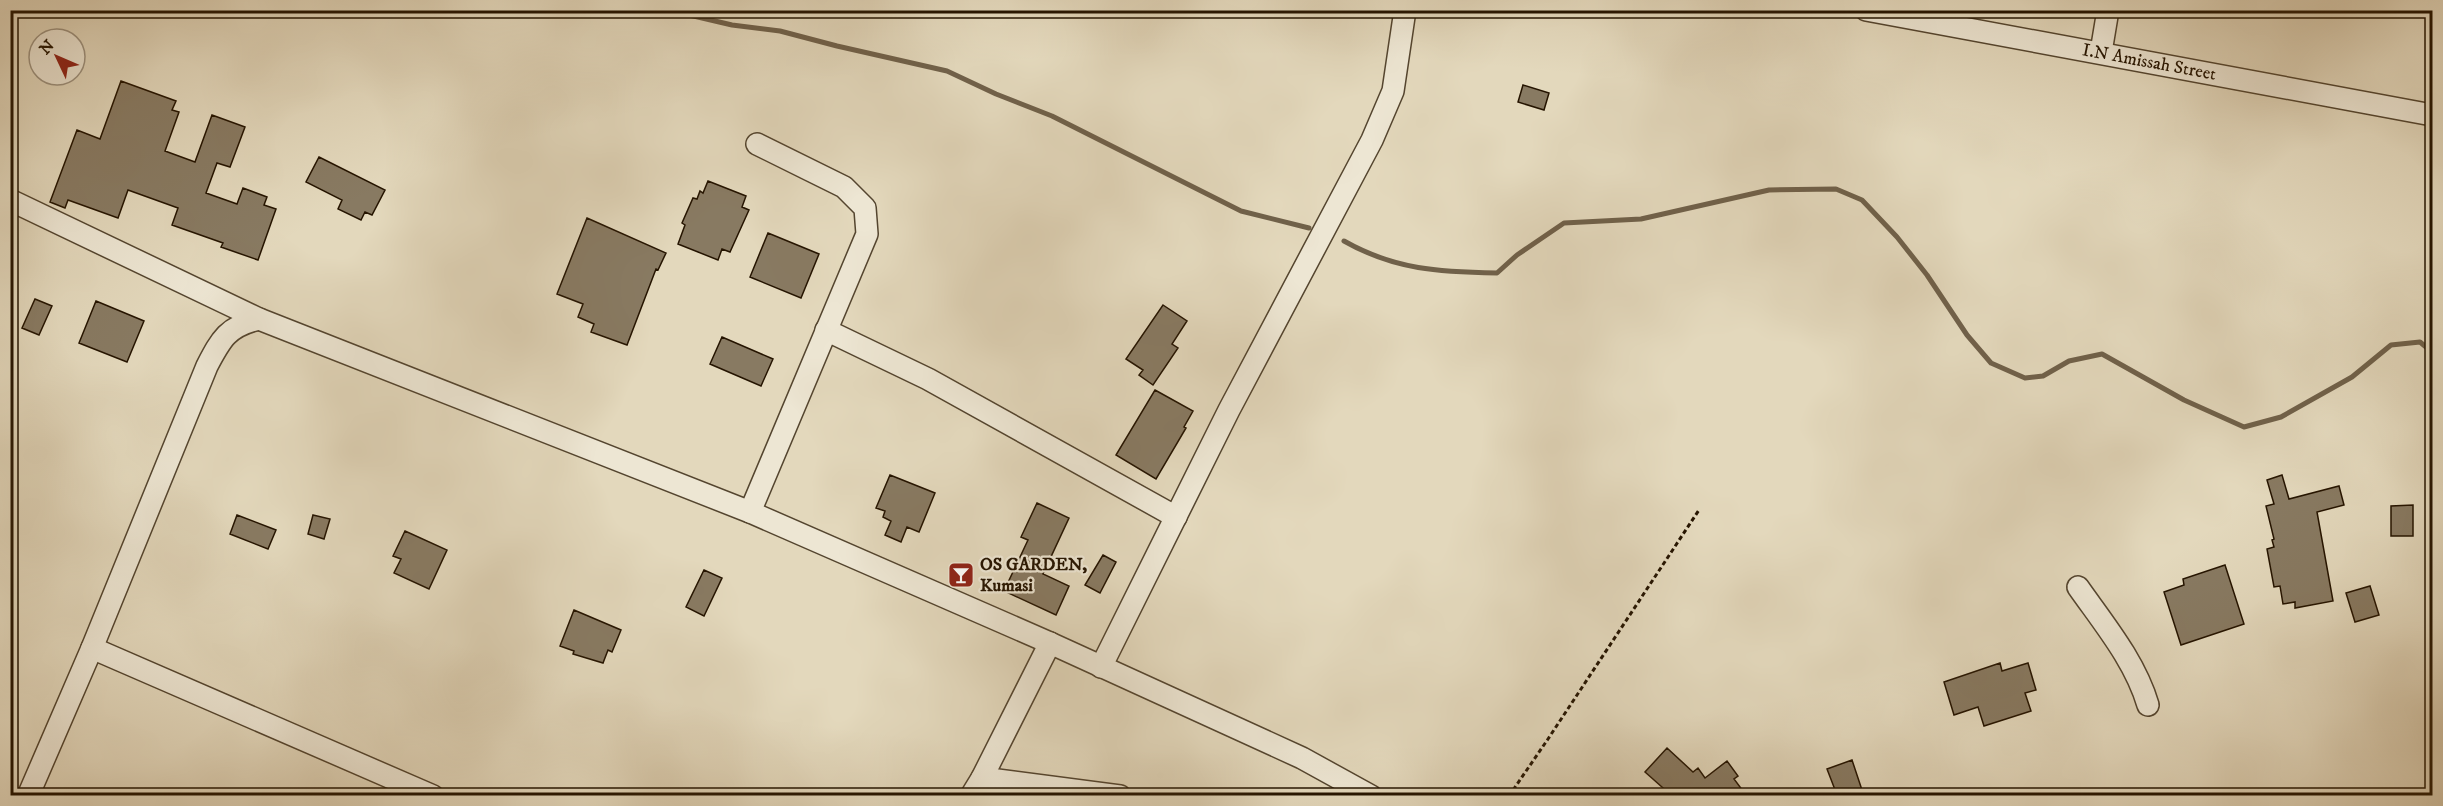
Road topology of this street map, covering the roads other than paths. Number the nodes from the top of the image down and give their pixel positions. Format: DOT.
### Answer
graph roads {
  1 [pos="1405,10"];
  2 [pos="1866,10"];
  3 [pos="2108,10"];
  4 [pos="1967,19"];
  5 [pos="2101,52"];
  6 [pos="2433,116"];
  7 [pos="756,144"];
  8 [pos="10,200"];
  9 [pos="209,294"];
  10 [pos="259,319"];
  11 [pos="826,330"];
  12 [pos="227,333"];
  13 [pos="750,512"];
  14 [pos="1176,517"];
  15 [pos="2078,587"];
  16 [pos="1050,643"];
  17 [pos="92,648"];
  18 [pos="1101,667"];
  19 [pos="2148,705"];
  20 [pos="977,787"];
  21 [pos="22,792"];
  22 [pos="433,795"];
  23 [pos="1120,795"];
  24 [pos="1371,795"];
  1 -- 14 [label="street"];
  2 -- 4 [label="street, I.N Amissah Street"];
  3 -- 5 [label="street"];
  4 -- 5 [label="street, I.N Amissah Street"];
  5 -- 6 [label="street, I.N Amissah Street"];
  7 -- 11 [label="street"];
  8 -- 9 [label="street"];
  9 -- 10 [label="street"];
  9 -- 12 [label="street"];
  10 -- 12 [label="street"];
  10 -- 13 [label="street"];
  11 -- 13 [label="street"];
  11 -- 14 [label="street"];
  12 -- 17 [label="street"];
  13 -- 16 [label="street"];
  14 -- 18 [label="street"];
  15 -- 19 [label="street"];
  16 -- 18 [label="street"];
  16 -- 20 [label="street"];
  17 -- 21 [label="street"];
  17 -- 22 [label="street"];
  18 -- 24 [label="street"];
  20 -- 23 [label="street"];
}
